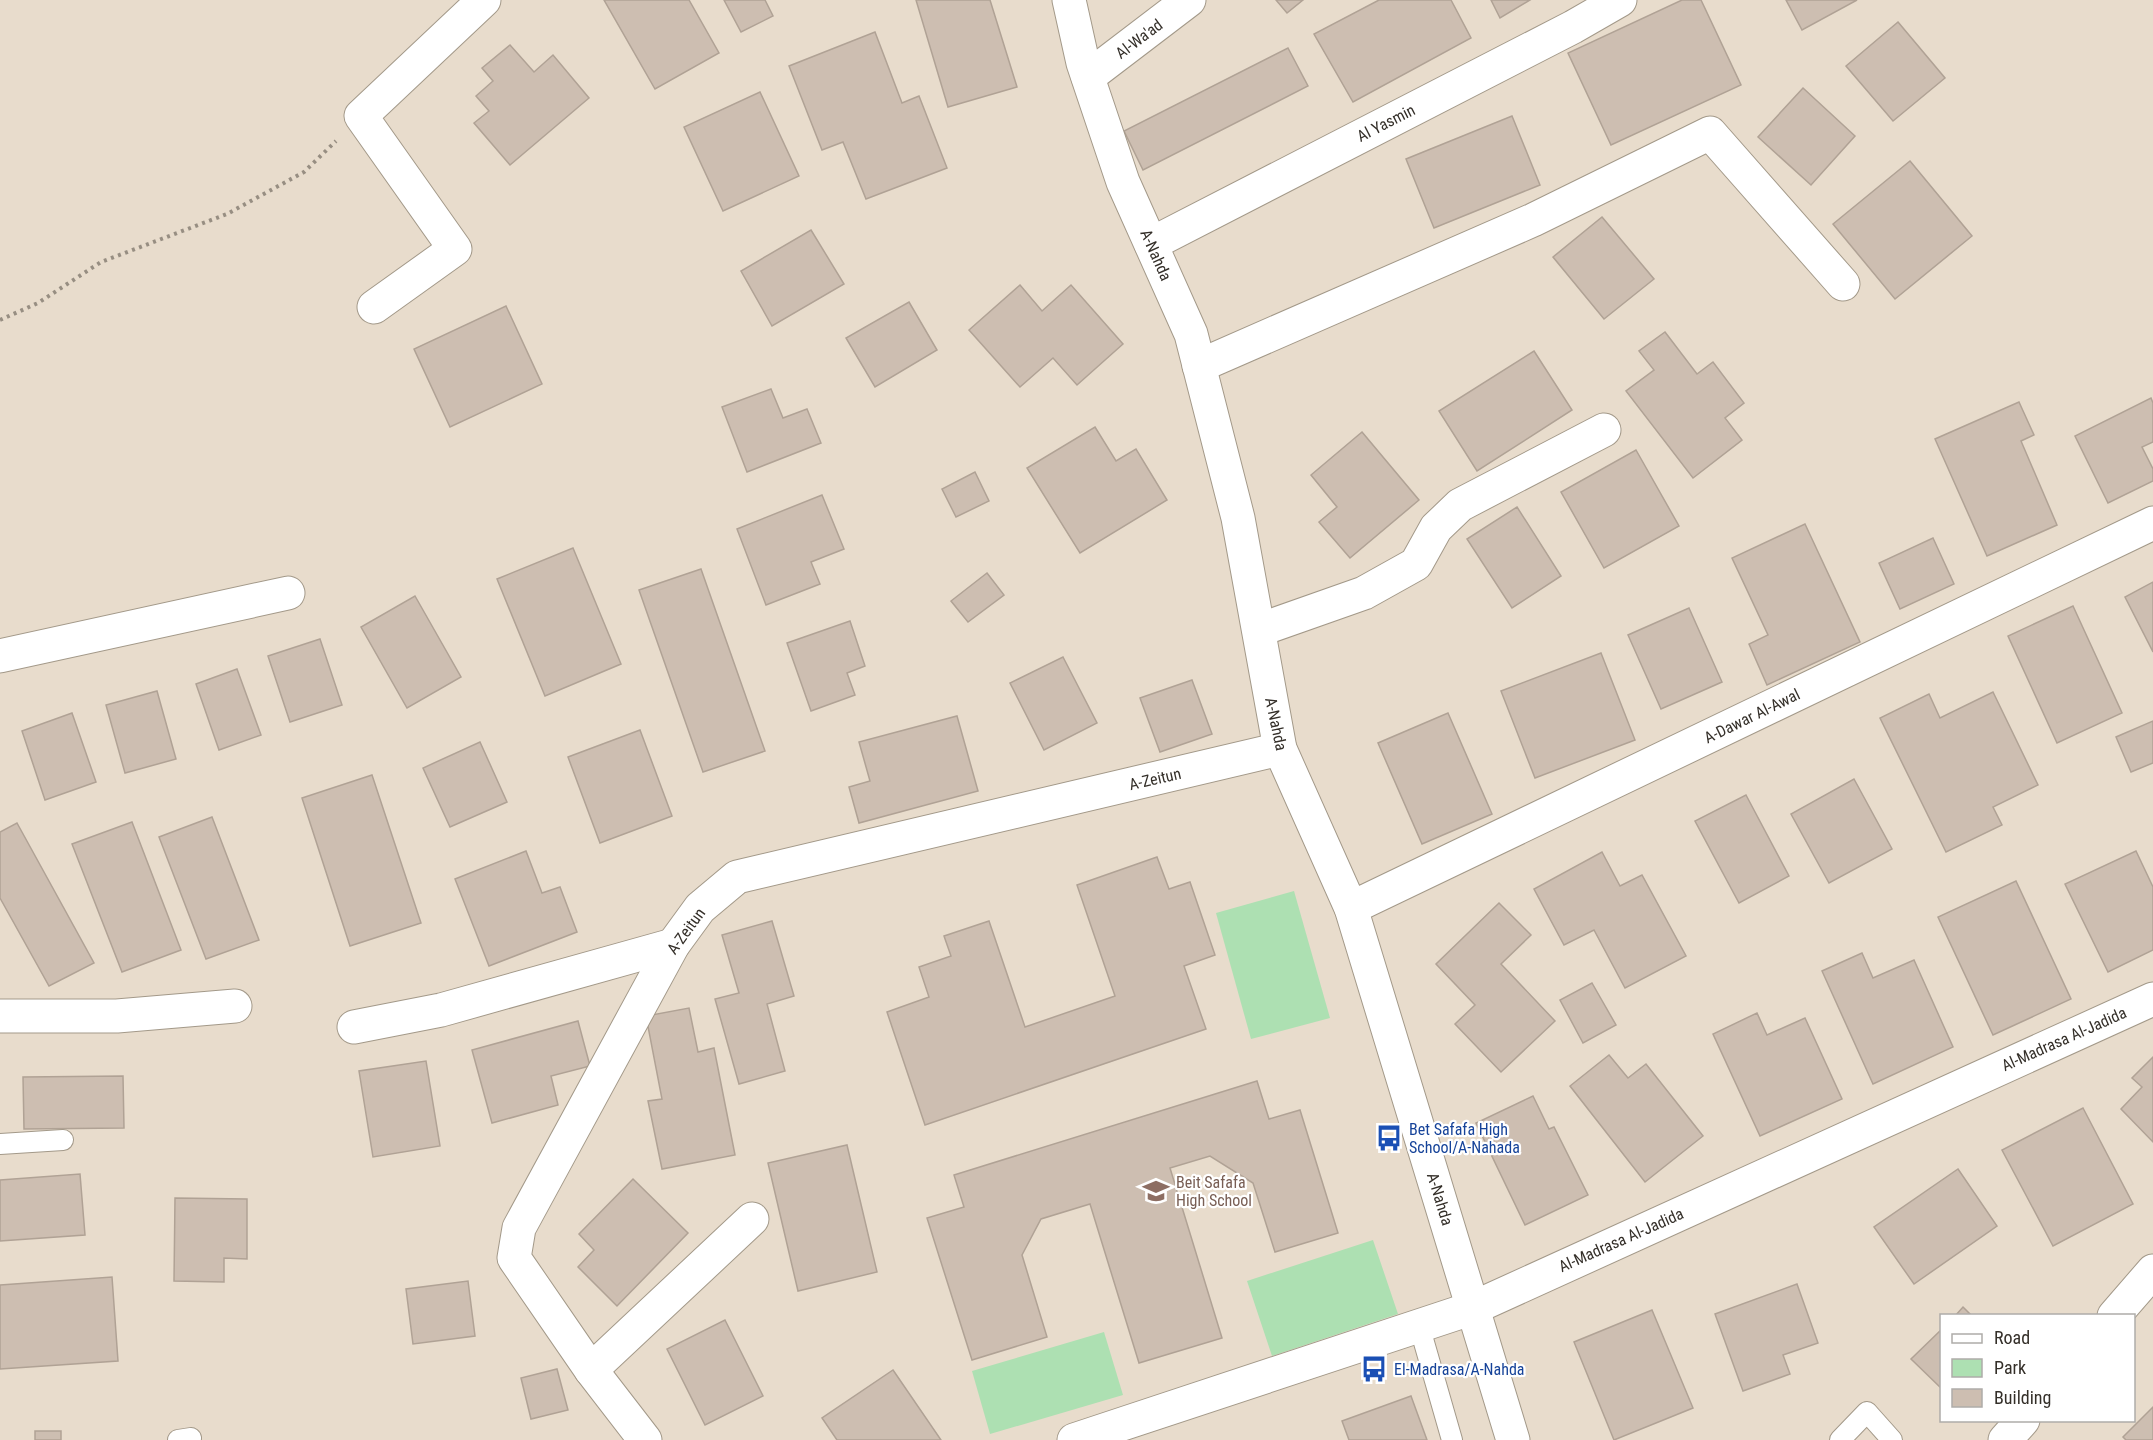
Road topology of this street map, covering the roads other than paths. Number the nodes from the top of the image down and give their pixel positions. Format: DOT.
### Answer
graph roads {
  1 [pos="484,0"];
  2 [pos="1069,0"];
  3 [pos="1190,0"];
  4 [pos="1620,0"];
  5 [pos="1088,77"];
  6 [pos="1151,244"];
  7 [pos="1843,284"];
  8 [pos="374,307"];
  9 [pos="1199,366"];
  10 [pos="1604,430"];
  11 [pos="2153,523"];
  12 [pos="288,593"];
  13 [pos="1259,630"];
  14 [pos="0,656"];
  15 [pos="1280,749"];
  16 [pos="1351,908"];
  17 [pos="673,945"];
  18 [pos="2153,999"];
  19 [pos="235,1006"];
  20 [pos="0,1016"];
  21 [pos="354,1027"];
  22 [pos="63,1140"];
  23 [pos="0,1144"];
  24 [pos="752,1219"];
  25 [pos="2153,1271"];
  26 [pos="1473,1308"];
  27 [pos="2116,1314"];
  28 [pos="1419,1325"];
  29 [pos="591,1370"];
  30 [pos="1108,1434"];
  31 [pos="645,1440"];
  32 [pos="1074,1440"];
  33 [pos="1452,1440"];
  34 [pos="1513,1440"];
  35 [pos="1840,1440"];
  36 [pos="1892,1440"];
  1 -- 8 [label="street"];
  2 -- 5 [label="street, A-Nahda"];
  3 -- 5 [label="street, Al-Wa'ad"];
  4 -- 6 [label="street, Al Yasmin"];
  5 -- 6 [label="street, A-Nahda"];
  6 -- 9 [label="street, A-Nahda"];
  7 -- 9 [label="street"];
  9 -- 13 [label="street, A-Nahda"];
  10 -- 13 [label="street"];
  11 -- 16 [label="street, A-Dawar Al-Awal"];
  12 -- 14 [label="street"];
  13 -- 15 [label="street, A-Nahda"];
  15 -- 16 [label="street, A-Nahda"];
  15 -- 17 [label="street, A-Zeitun"];
  16 -- 26 [label="street, A-Nahda"];
  17 -- 21 [label="street"];
  17 -- 29 [label="street, A-Zeitun"];
  18 -- 26 [label="street, Al-Madrasa Al-Jadida"];
  19 -- 20 [label="street"];
  22 -- 23 [label="lane"];
  24 -- 29 [label="street"];
  25 -- 27 [label="street"];
  26 -- 28 [label="street, Al-Madrasa Al-Jadida"];
  26 -- 34 [label="street, A-Nahda"];
  28 -- 30 [label="street, Al-Madrasa Al-Jadida"];
  28 -- 33 [label="lane"];
  29 -- 31 [label="street, A-Zeitun"];
  30 -- 32 [label="street, Al-Madrasa Al-Jadida"];
  35 -- 36 [label="lane"];
}
